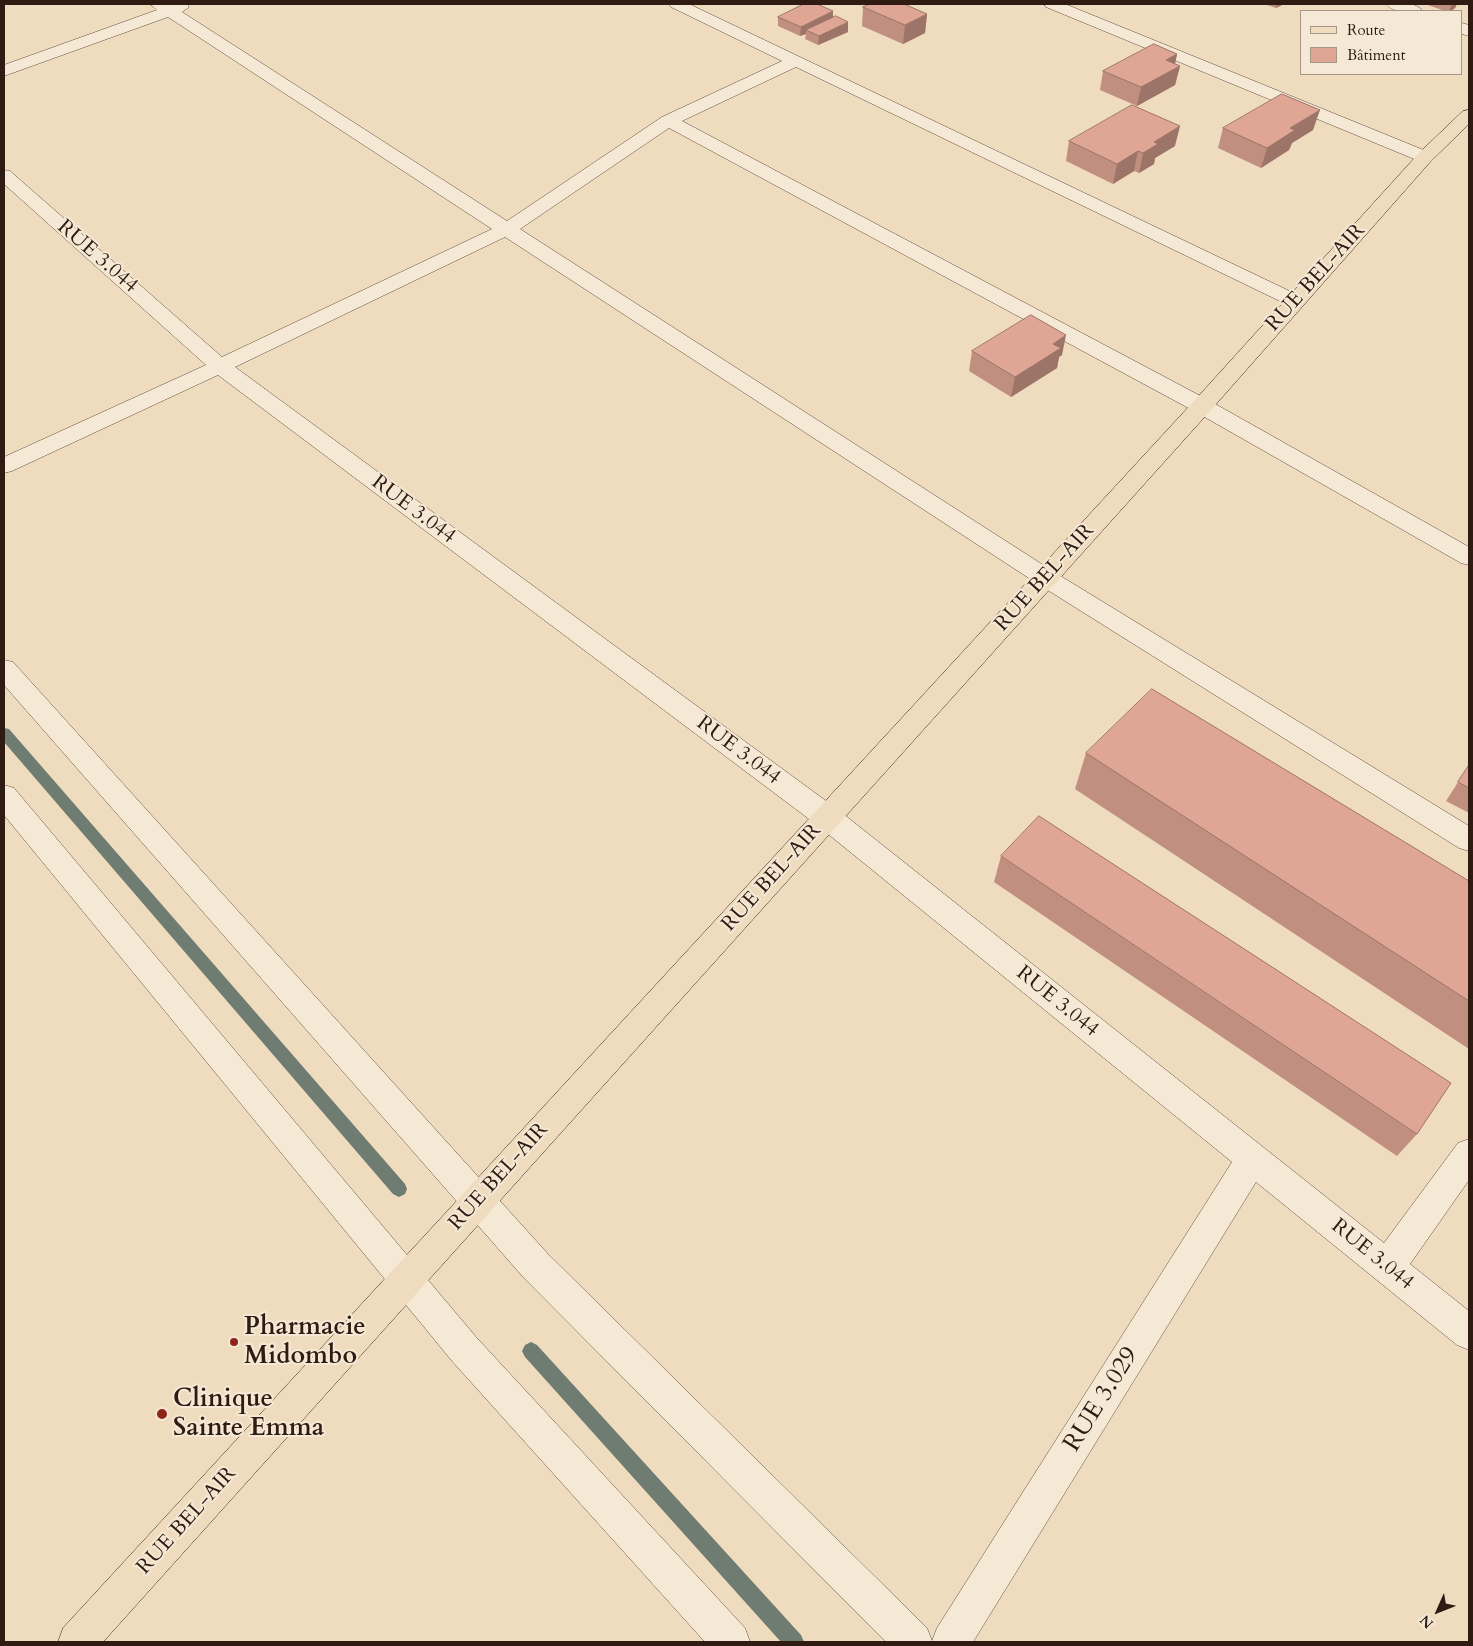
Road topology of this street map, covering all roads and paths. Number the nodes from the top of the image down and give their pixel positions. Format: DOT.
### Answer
graph roads {
  1 [pos="191,4"];
  2 [pos="677,4"];
  3 [pos="1052,4"];
  4 [pos="1394,4"];
  5 [pos="164,8"];
  6 [pos="1412,10"];
  7 [pos="796,61"];
  8 [pos="4,71"];
  9 [pos="1469,115"];
  10 [pos="668,121"];
  11 [pos="1425,157"];
  12 [pos="4,175"];
  13 [pos="507,229"];
  14 [pos="1295,301"];
  15 [pos="220,366"];
  16 [pos="1202,406"];
  17 [pos="4,466"];
  18 [pos="1469,557"];
  19 [pos="1046,578"];
  20 [pos="4,669"];
  21 [pos="4,796"];
  22 [pos="827,817"];
  23 [pos="1469,840"];
  24 [pos="1469,1154"];
  25 [pos="1252,1159"];
  26 [pos="478,1201"];
  27 [pos="1387,1267"];
  28 [pos="406,1280"];
  29 [pos="1469,1333"];
  30 [pos="77,1642"];
  31 [pos="731,1642"];
  32 [pos="913,1642"];
  33 [pos="951,1642"];
  1 -- 5 [label="street"];
  2 -- 7 [label="street"];
  3 -- 11 [label="street"];
  4 -- 6 [label="street"];
  5 -- 8 [label="street"];
  5 -- 13 [label="street"];
  7 -- 10 [label="street"];
  7 -- 14 [label="street"];
  9 -- 11 [label="main road, RUE BEL-AIR"];
  10 -- 13 [label="street"];
  10 -- 16 [label="street"];
  11 -- 14 [label="main road, RUE BEL-AIR"];
  12 -- 15 [label="street, RUE 3.044"];
  13 -- 15 [label="street"];
  13 -- 19 [label="street"];
  14 -- 16 [label="main road, RUE BEL-AIR"];
  15 -- 17 [label="street"];
  15 -- 22 [label="street, RUE 3.044"];
  16 -- 18 [label="street"];
  16 -- 19 [label="main road, RUE BEL-AIR"];
  19 -- 22 [label="main road, RUE BEL-AIR"];
  19 -- 23 [label="street"];
  20 -- 26 [label="street"];
  21 -- 28 [label="street"];
  22 -- 25 [label="street, RUE 3.044"];
  22 -- 26 [label="main road, RUE BEL-AIR"];
  24 -- 27 [label="street"];
  25 -- 27 [label="street, RUE 3.044"];
  25 -- 33 [label="street, RUE 3.029"];
  26 -- 28 [label="main road, RUE BEL-AIR"];
  26 -- 32 [label="street"];
  27 -- 29 [label="street, RUE 3.044"];
  28 -- 30 [label="main road, RUE BEL-AIR"];
  28 -- 31 [label="street"];
}
